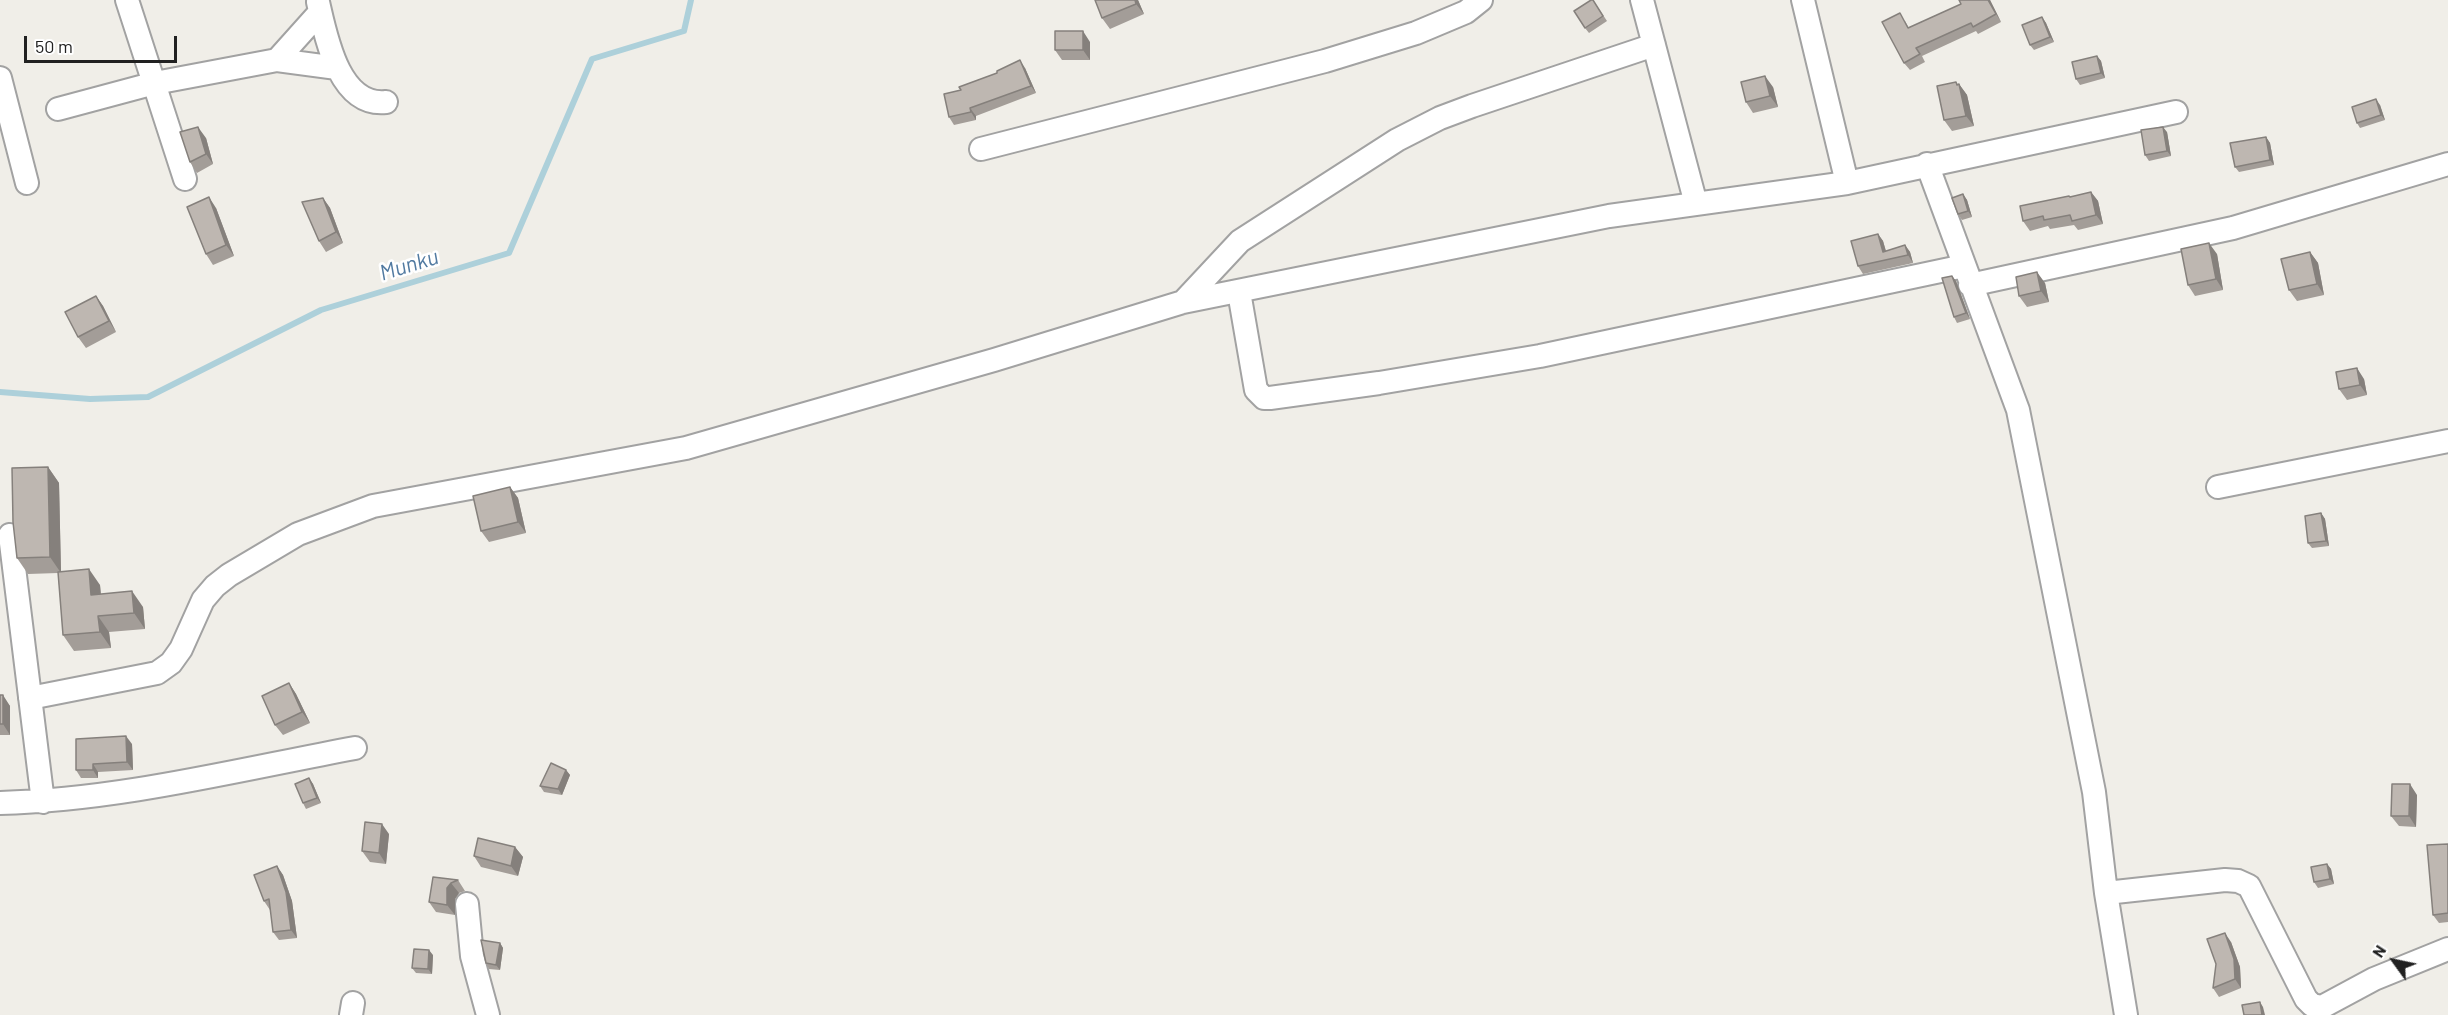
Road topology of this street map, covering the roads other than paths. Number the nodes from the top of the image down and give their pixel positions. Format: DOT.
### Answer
graph roads {
  1 [pos="127,0"];
  2 [pos="1481,0"];
  3 [pos="1642,0"];
  4 [pos="1803,0"];
  5 [pos="319,6"];
  6 [pos="1654,45"];
  7 [pos="277,60"];
  8 [pos="337,68"];
  9 [pos="0,78"];
  10 [pos="155,83"];
  11 [pos="386,102"];
  12 [pos="58,109"];
  13 [pos="2176,112"];
  14 [pos="981,149"];
  15 [pos="1927,164"];
  16 [pos="2448,164"];
  17 [pos="185,179"];
  18 [pos="27,183"];
  19 [pos="1847,183"];
  20 [pos="1696,204"];
  21 [pos="1967,275"];
  22 [pos="1239,292"];
  23 [pos="1183,302"];
  24 [pos="2448,441"];
  25 [pos="2218,487"];
  26 [pos="10,535"];
  27 [pos="10,621"];
  28 [pos="30,698"];
  29 [pos="355,748"];
  30 [pos="43,802"];
  31 [pos="0,803"];
  32 [pos="2106,893"];
  33 [pos="467,904"];
  34 [pos="2448,949"];
  35 [pos="488,1015"];
  36 [pos="2126,1015"];
  1 -- 10 [label="street"];
  2 -- 14 [label="street"];
  3 -- 6 [label="street"];
  4 -- 19 [label="street"];
  5 -- 7 [label="street"];
  5 -- 8 [label="street"];
  6 -- 20 [label="street"];
  6 -- 23 [label="street"];
  7 -- 8 [label="street"];
  7 -- 10 [label="street"];
  8 -- 11 [label="street"];
  9 -- 18 [label="street"];
  10 -- 12 [label="street"];
  10 -- 17 [label="street"];
  13 -- 15 [label="street"];
  15 -- 19 [label="street"];
  15 -- 21 [label="street"];
  16 -- 21 [label="street"];
  19 -- 20 [label="street"];
  20 -- 22 [label="street"];
  21 -- 22 [label="street"];
  21 -- 32 [label="street"];
  22 -- 23 [label="street"];
  23 -- 28 [label="street"];
  24 -- 25 [label="street"];
  26 -- 27 [label="street"];
  27 -- 28 [label="street"];
  28 -- 30 [label="street"];
  29 -- 30 [label="street"];
  30 -- 31 [label="street"];
  32 -- 34 [label="street"];
  32 -- 36 [label="street"];
  33 -- 35 [label="street"];
}
